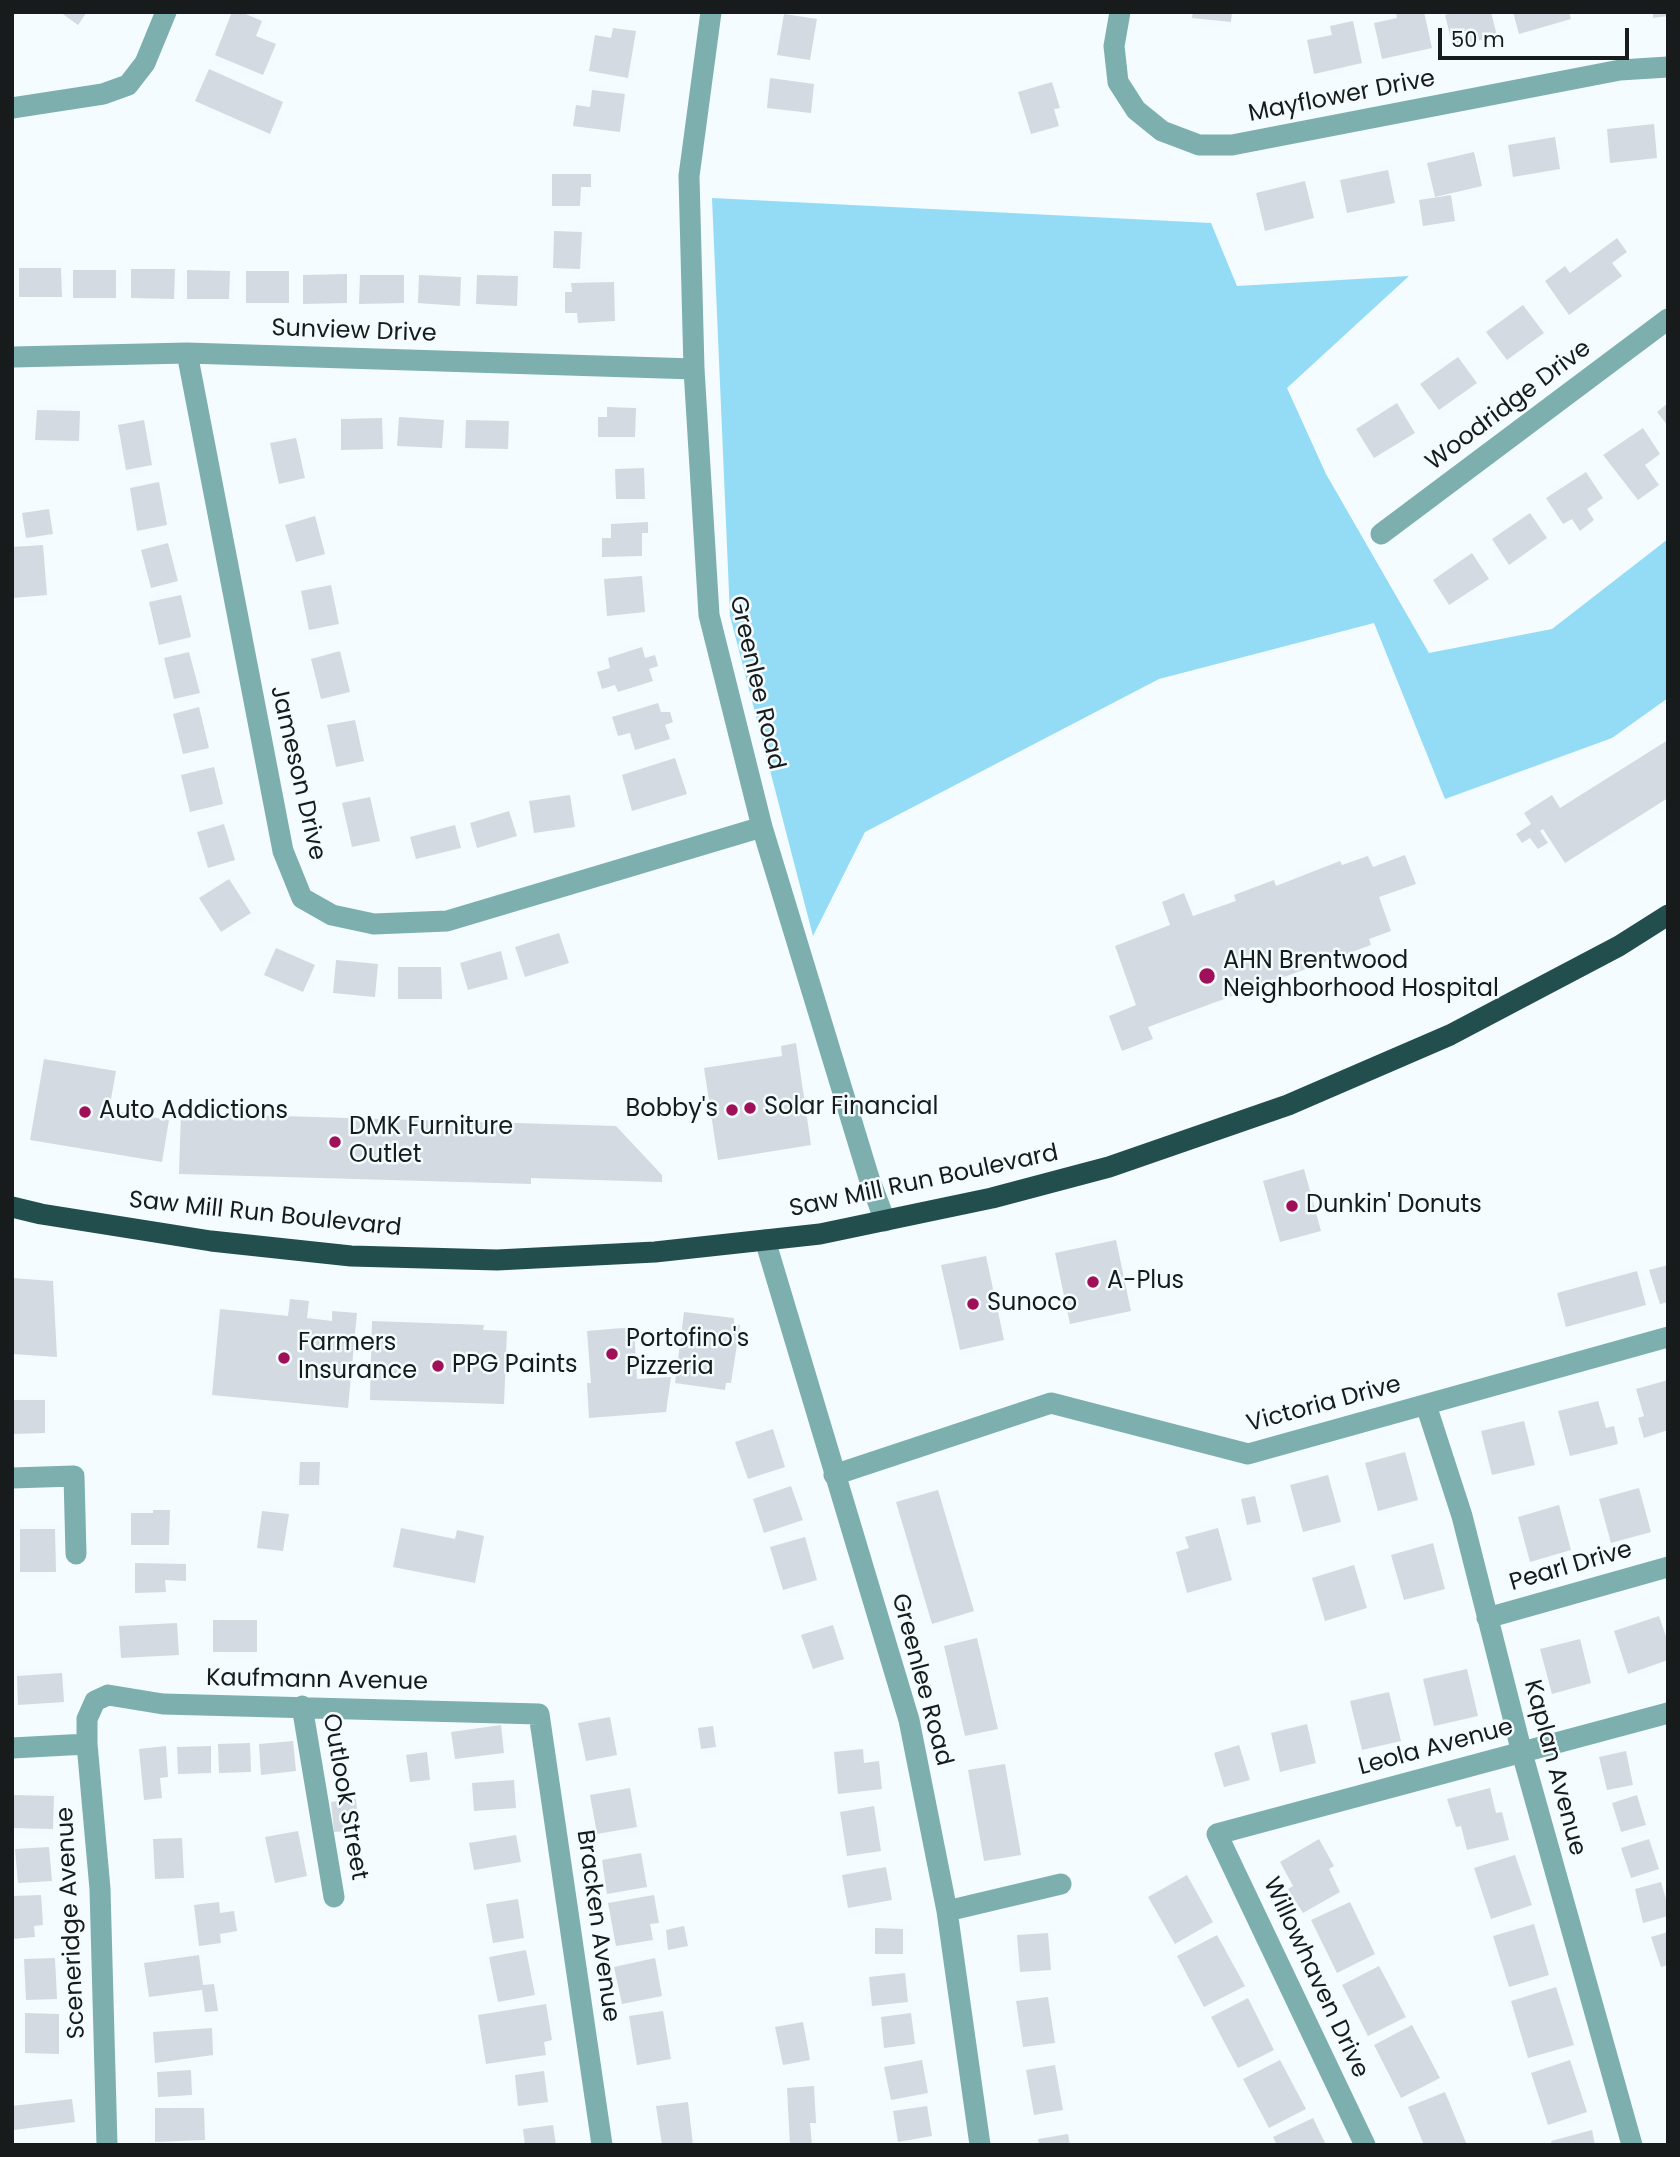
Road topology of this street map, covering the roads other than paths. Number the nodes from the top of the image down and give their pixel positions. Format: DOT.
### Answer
graph roads {
  1 [pos="166,12"];
  2 [pos="711,12"];
  3 [pos="1120,12"];
  4 [pos="1668,67"];
  5 [pos="12,108"];
  6 [pos="1668,319"];
  7 [pos="187,353"];
  8 [pos="13,357"];
  9 [pos="694,369"];
  10 [pos="1381,534"];
  11 [pos="762,827"];
  12 [pos="1668,915"];
  13 [pos="12,1207"];
  14 [pos="885,1221"];
  15 [pos="765,1240"];
  16 [pos="1668,1337"];
  17 [pos="1426,1405"];
  18 [pos="834,1475"];
  19 [pos="12,1478"];
  20 [pos="76,1554"];
  21 [pos="1668,1567"];
  22 [pos="1487,1618"];
  23 [pos="95,1701"];
  24 [pos="302,1706"];
  25 [pos="1668,1713"];
  26 [pos="539,1714"];
  27 [pos="87,1744"];
  28 [pos="12,1748"];
  29 [pos="1522,1753"];
  30 [pos="1217,1833"];
  31 [pos="1061,1884"];
  32 [pos="334,1897"];
  33 [pos="947,1910"];
  34 [pos="107,2145"];
  35 [pos="602,2145"];
  36 [pos="981,2145"];
  37 [pos="1366,2145"];
  38 [pos="1632,2145"];
  1 -- 5 [label="street"];
  2 -- 9 [label="street, Greenlee Road"];
  3 -- 4 [label="street, Mayflower Drive"];
  6 -- 10 [label="street, Woodridge Drive"];
  7 -- 8 [label="street, Sunview Drive"];
  7 -- 9 [label="street, Sunview Drive"];
  7 -- 11 [label="street, Jameson Drive"];
  9 -- 11 [label="street, Greenlee Road"];
  11 -- 14 [label="street, Greenlee Road"];
  12 -- 14 [label="highway, Saw Mill Run Boulevard"];
  13 -- 15 [label="highway, Saw Mill Run Boulevard"];
  14 -- 15 [label="highway, Saw Mill Run Boulevard"];
  15 -- 18 [label="street, Greenlee Road"];
  16 -- 17 [label="street, Victoria Drive"];
  17 -- 18 [label="street, Victoria Drive"];
  17 -- 22 [label="street, Kaplan Avenue"];
  18 -- 33 [label="street, Greenlee Road"];
  19 -- 20 [label="street"];
  21 -- 22 [label="street, Pearl Drive"];
  22 -- 29 [label="street, Kaplan Avenue"];
  23 -- 24 [label="street, Kaufmann Avenue"];
  23 -- 27 [label="street, Sceneridge Avenue"];
  24 -- 26 [label="street, Kaufmann Avenue"];
  24 -- 32 [label="street, Outlook Street"];
  25 -- 29 [label="street, Leola Avenue"];
  26 -- 35 [label="street, Bracken Avenue"];
  27 -- 28 [label="street"];
  27 -- 34 [label="street, Sceneridge Avenue"];
  29 -- 30 [label="street, Leola Avenue"];
  29 -- 38 [label="street, Kaplan Avenue"];
  30 -- 37 [label="street, Willowhaven Drive"];
  31 -- 33 [label="street"];
  33 -- 36 [label="street, Greenlee Road"];
}
